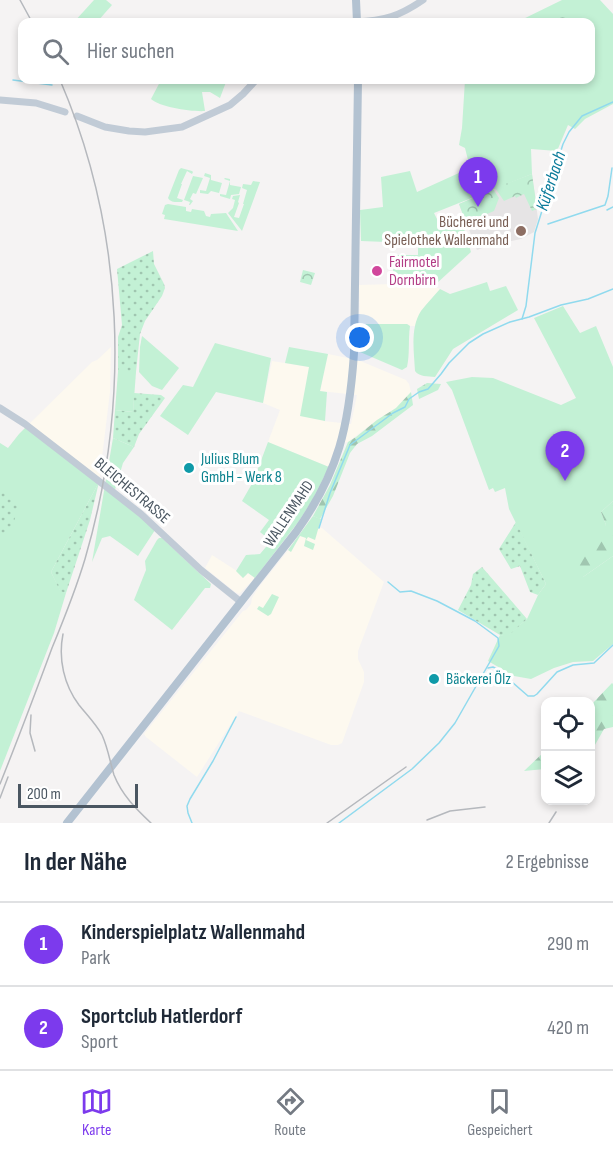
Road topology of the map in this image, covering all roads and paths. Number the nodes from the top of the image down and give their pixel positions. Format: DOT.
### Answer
graph roads {
  1 [pos="356,0"];
  2 [pos="423,0"];
  3 [pos="356,18"];
  4 [pos="390,18"];
  5 [pos="252,84"];
  6 [pos="358,84"];
  7 [pos="0,99"];
  8 [pos="65,112"];
  9 [pos="77,116"];
  10 [pos="0,408"];
  11 [pos="242,602"];
  12 [pos="67,823"];
  1 -- 3 [label="main road"];
  2 -- 4 [label="street"];
  5 -- 9 [label="street"];
  6 -- 11 [label="main road, WALLENMAHD"];
  7 -- 8 [label="street"];
  10 -- 11 [label="street, BLEICHESTRASSE"];
  11 -- 12 [label="main road, WALLENMAHD"];
}
